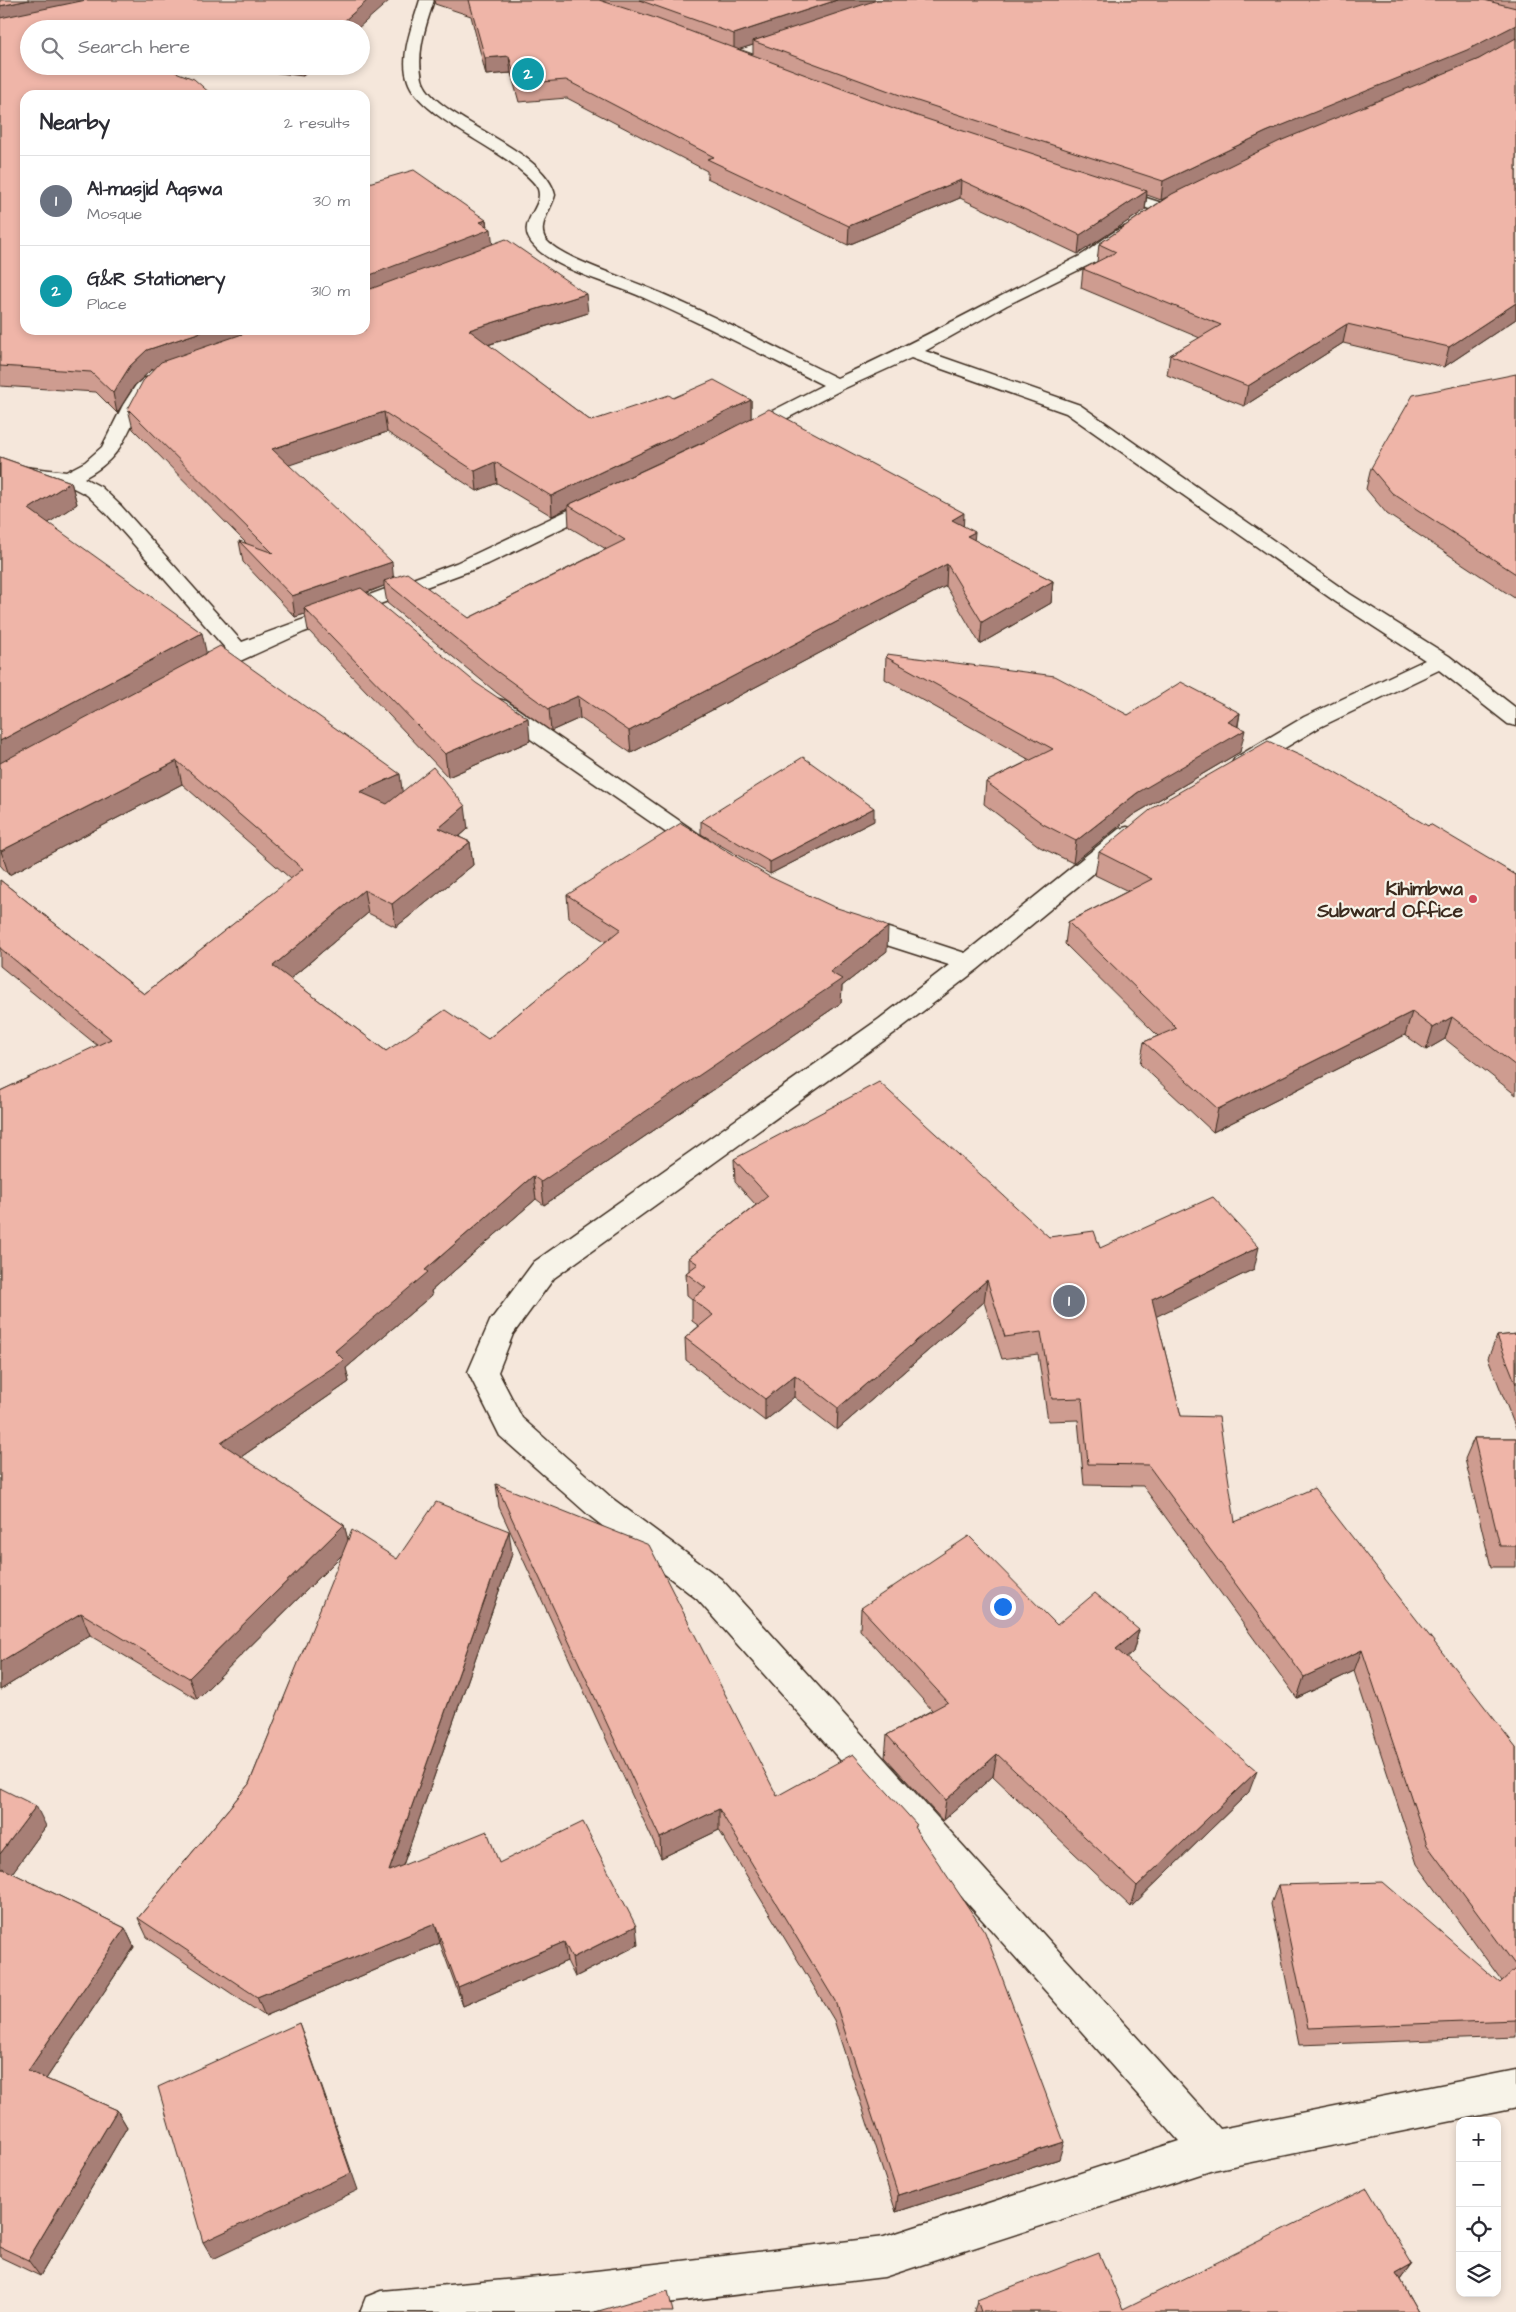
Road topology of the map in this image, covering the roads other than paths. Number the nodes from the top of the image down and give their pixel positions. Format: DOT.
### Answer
graph roads {
  1 [pos="427,0"];
  2 [pos="1096,187"];
  3 [pos="910,352"];
  4 [pos="164,374"];
  5 [pos="837,385"];
  6 [pos="729,441"];
  7 [pos="0,470"];
  8 [pos="69,478"];
  9 [pos="623,492"];
  10 [pos="368,601"];
  11 [pos="391,619"];
  12 [pos="238,650"];
  13 [pos="1441,660"];
  14 [pos="187,678"];
  15 [pos="480,693"];
  16 [pos="1516,719"];
  17 [pos="1227,772"];
  18 [pos="1142,822"];
  19 [pos="720,859"];
  20 [pos="835,918"];
  21 [pos="970,963"];
  22 [pos="1516,2089"];
  23 [pos="1213,2150"];
  24 [pos="381,2312"];
  1 -- 5 [label="street"];
  2 -- 3 [label="street"];
  3 -- 5 [label="street"];
  3 -- 13 [label="street"];
  4 -- 8 [label="street"];
  5 -- 6 [label="street"];
  7 -- 8 [label="street"];
  8 -- 12 [label="street"];
  9 -- 10 [label="street"];
  10 -- 11 [label="street"];
  10 -- 12 [label="street"];
  12 -- 14 [label="street"];
  13 -- 16 [label="street"];
  13 -- 17 [label="street"];
  15 -- 19 [label="street"];
  18 -- 21 [label="street"];
  20 -- 21 [label="street"];
  21 -- 23 [label="street"];
  22 -- 23 [label="street"];
  23 -- 24 [label="street"];
}
